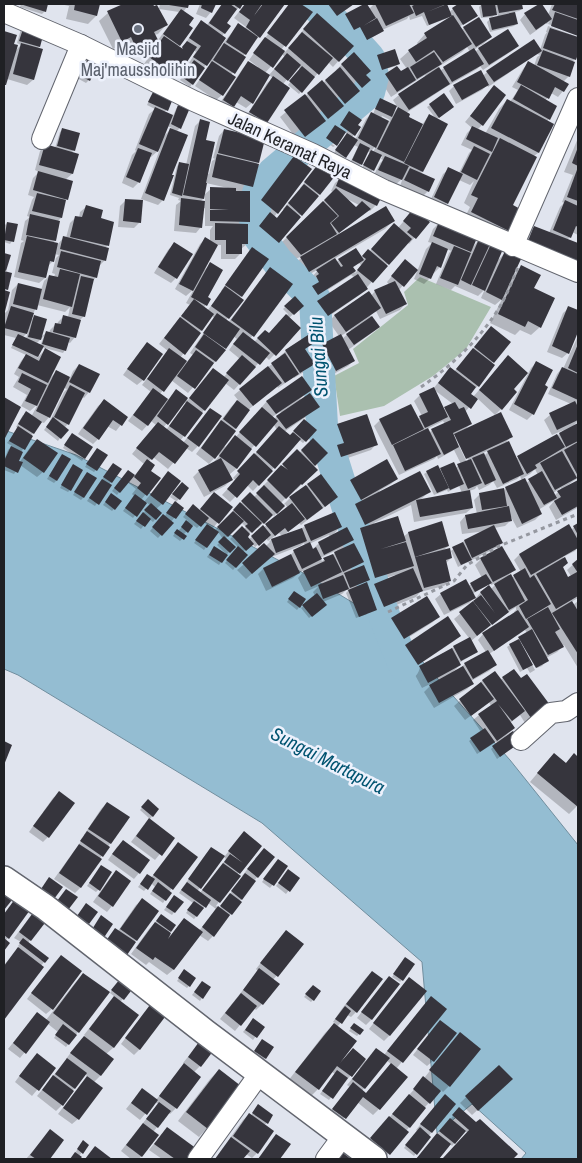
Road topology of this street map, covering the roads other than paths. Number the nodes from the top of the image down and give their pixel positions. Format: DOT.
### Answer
graph roads {
  1 [pos="4,12"];
  2 [pos="81,45"];
  3 [pos="578,98"];
  4 [pos="42,140"];
  5 [pos="520,248"];
  6 [pos="578,272"];
  7 [pos="578,703"];
  8 [pos="521,740"];
  9 [pos="4,879"];
  10 [pos="260,1073"];
  11 [pos="343,1136"];
  12 [pos="198,1159"];
  13 [pos="326,1159"];
  14 [pos="374,1159"];
  1 -- 2 [label="street, Jalan Keramat Raya"];
  2 -- 4 [label="street"];
  2 -- 5 [label="street, Jalan Keramat Raya"];
  3 -- 5 [label="street"];
  5 -- 6 [label="street, Jalan Keramat Raya"];
  7 -- 8 [label="street"];
  9 -- 10 [label="street"];
  10 -- 11 [label="street"];
  10 -- 12 [label="street"];
  11 -- 13 [label="street"];
  11 -- 14 [label="street"];
}
